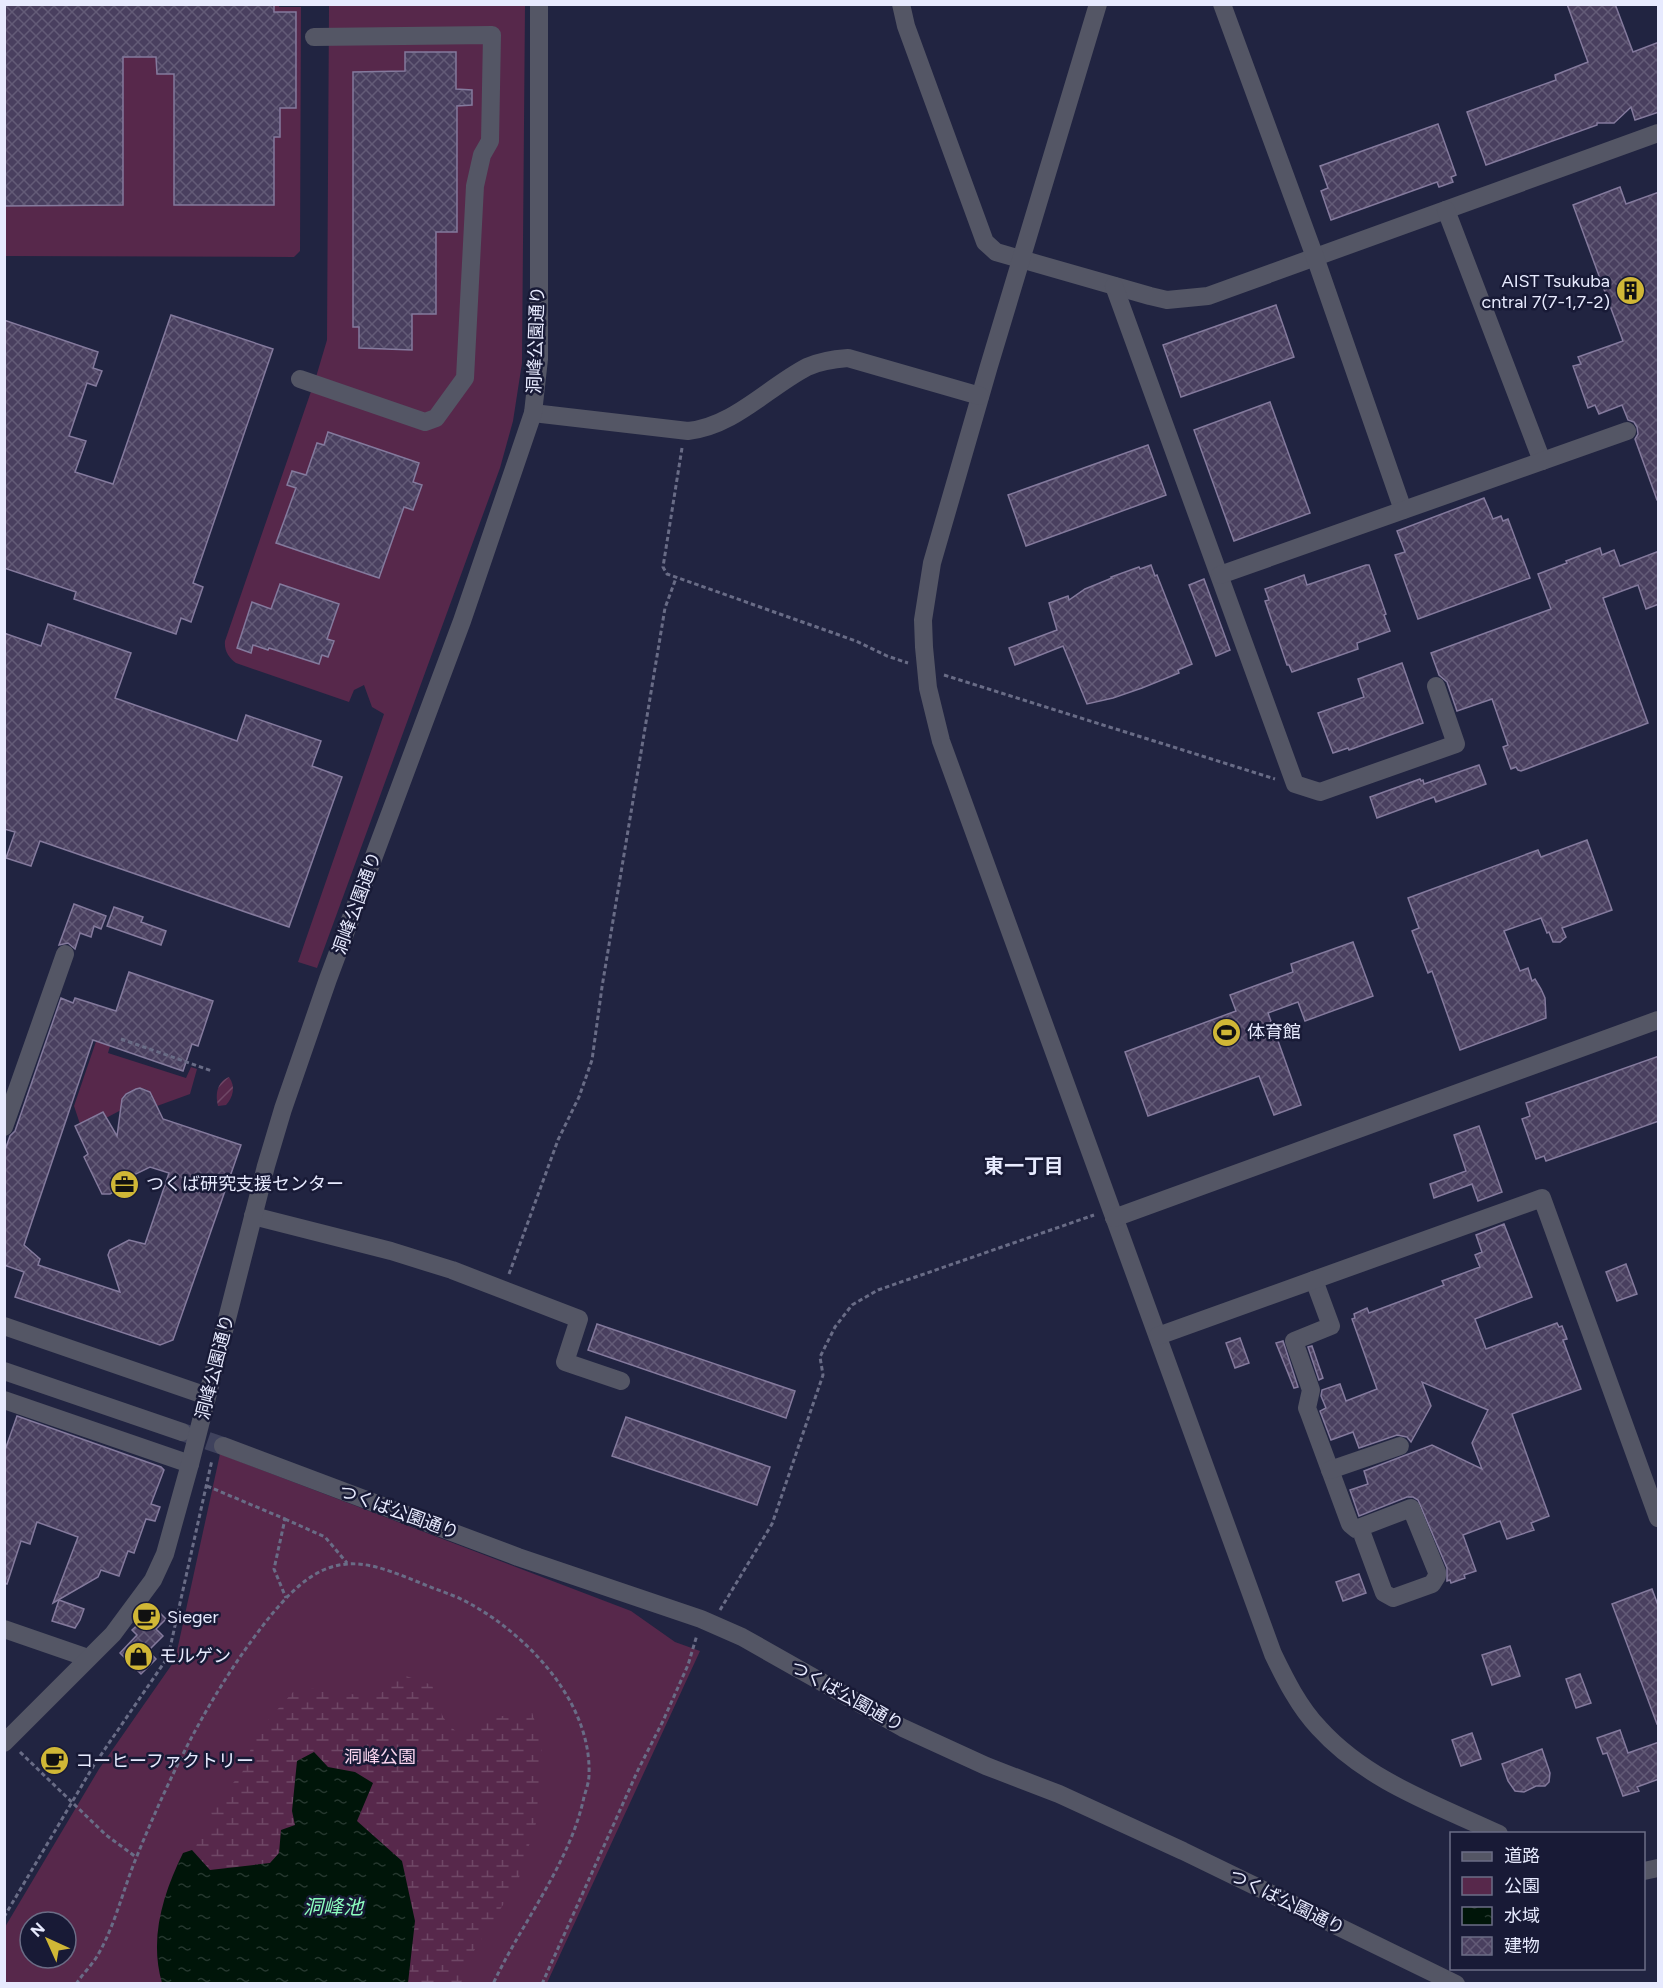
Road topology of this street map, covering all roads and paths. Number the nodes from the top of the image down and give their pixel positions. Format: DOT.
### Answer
graph roads {
  1 [pos="539,4"];
  2 [pos="901,4"];
  3 [pos="1098,4"];
  4 [pos="1222,4"];
  5 [pos="314,37"];
  6 [pos="1659,134"];
  7 [pos="1446,210"];
  8 [pos="1316,257"];
  9 [pos="1021,259"];
  10 [pos="1114,286"];
  11 [pos="300,379"];
  12 [pos="980,396"];
  13 [pos="533,413"];
  14 [pos="1627,431"];
  15 [pos="682,446"];
  16 [pos="1542,461"];
  17 [pos="1403,510"];
  18 [pos="1220,576"];
  19 [pos="676,578"];
  20 [pos="912,664"];
  21 [pos="942,674"];
  22 [pos="1436,686"];
  23 [pos="1279,781"];
  24 [pos="65,954"];
  25 [pos="1659,1020"];
  26 [pos="121,1039"];
  27 [pos="212,1071"];
  28 [pos="4,1128"];
  29 [pos="1112,1214"];
  30 [pos="253,1216"];
  31 [pos="1314,1280"];
  32 [pos="503,1290"];
  33 [pos="4,1326"];
  34 [pos="1158,1336"];
  35 [pos="4,1371"];
  36 [pos="621,1381"];
  37 [pos="207,1396"];
  38 [pos="4,1400"];
  39 [pos="182,1432"];
  40 [pos="1400,1446"];
  41 [pos="217,1452"];
  42 [pos="190,1464"];
  43 [pos="1330,1470"];
  44 [pos="207,1486"];
  45 [pos="1659,1518"];
  46 [pos="285,1519"];
  47 [pos="1360,1528"];
  48 [pos="347,1563"];
  49 [pos="286,1599"];
  50 [pos="707,1621"];
  51 [pos="4,1629"];
  52 [pos="88,1658"];
  53 [pos="9,1745"];
  54 [pos="72,1802"];
  55 [pos="1497,1832"];
  56 [pos="136,1857"];
  57 [pos="4,1917"];
  58 [pos="76,1983"];
  59 [pos="493,1983"];
  60 [pos="542,1983"];
  61 [pos="1456,1983"];
  1 -- 13 [label="street, 洞峰公園通り"];
  2 -- 9 [label="street"];
  3 -- 9 [label="street"];
  4 -- 8 [label="street"];
  5 -- 11 [label="street"];
  6 -- 7 [label="street"];
  7 -- 8 [label="street"];
  7 -- 16 [label="street"];
  8 -- 10 [label="street"];
  8 -- 17 [label="street"];
  9 -- 10 [label="street"];
  9 -- 12 [label="street"];
  10 -- 18 [label="street"];
  12 -- 13 [label="street"];
  12 -- 29 [label="street"];
  13 -- 30 [label="street, 洞峰公園通り"];
  14 -- 16 [label="street"];
  15 -- 19 [label="path"];
  16 -- 17 [label="street"];
  17 -- 18 [label="street"];
  18 -- 22 [label="street"];
  19 -- 20 [label="path"];
  19 -- 32 [label="path"];
  21 -- 23 [label="path"];
  24 -- 28 [label="street"];
  25 -- 29 [label="street"];
  26 -- 27 [label="path"];
  29 -- 34 [label="street"];
  29 -- 50 [label="path"];
  30 -- 32 [label="street"];
  30 -- 37 [label="street, 洞峰公園通り"];
  31 -- 34 [label="street"];
  31 -- 43 [label="street"];
  31 -- 45 [label="street"];
  32 -- 36 [label="street"];
  33 -- 37 [label="street"];
  34 -- 55 [label="street"];
  35 -- 39 [label="street"];
  37 -- 42 [label="street, 洞峰公園通り"];
  38 -- 42 [label="street"];
  40 -- 43 [label="street"];
  41 -- 44 [label="path"];
  41 -- 50 [label="street, つくば公園通り"];
  42 -- 52 [label="street, 洞峰公園通り"];
  43 -- 47 [label="street"];
  44 -- 46 [label="path"];
  44 -- 54 [label="path"];
  46 -- 48 [label="path"];
  46 -- 49 [label="path"];
  47 -- 47 [label="street"];
  48 -- 49 [label="path"];
  48 -- 59 [label="path"];
  49 -- 56 [label="path"];
  50 -- 60 [label="path"];
  50 -- 61 [label="street, つくば公園通り"];
  51 -- 52 [label="street"];
  52 -- 53 [label="street, 洞峰公園通り"];
  53 -- 54 [label="path"];
  54 -- 56 [label="path"];
  54 -- 57 [label="path"];
  56 -- 58 [label="path"];
}
